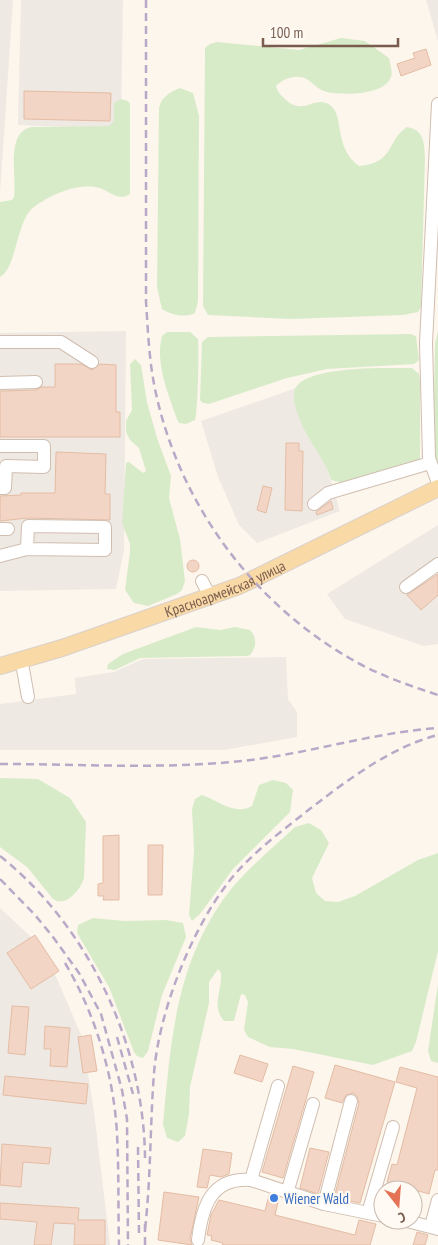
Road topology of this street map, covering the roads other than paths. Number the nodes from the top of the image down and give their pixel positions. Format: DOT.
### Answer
graph roads {
  1 [pos="438,105"];
  2 [pos="436,142"];
  3 [pos="434,265"];
  4 [pos="0,342"];
  5 [pos="92,362"];
  6 [pos="36,382"];
  7 [pos="0,383"];
  8 [pos="0,446"];
  9 [pos="430,463"];
  10 [pos="438,483"];
  11 [pos="0,488"];
  12 [pos="438,488"];
  13 [pos="438,500"];
  14 [pos="314,504"];
  15 [pos="28,549"];
  16 [pos="0,556"];
  17 [pos="438,564"];
  18 [pos="202,581"];
  19 [pos="406,587"];
  20 [pos="211,598"];
  21 [pos="0,666"];
  22 [pos="22,669"];
  23 [pos="0,675"];
  24 [pos="28,697"];
  25 [pos="278,1086"];
  26 [pos="351,1101"];
  27 [pos="313,1104"];
  28 [pos="393,1127"];
  29 [pos="251,1180"];
  30 [pos="286,1193"];
  31 [pos="438,1200"];
  32 [pos="324,1204"];
  33 [pos="368,1213"];
  34 [pos="373,1214"];
  35 [pos="435,1228"];
  36 [pos="198,1240"];
  1 -- 2 [label="street"];
  2 -- 3 [label="street"];
  3 -- 9 [label="street"];
  4 -- 5 [label="street"];
  6 -- 7 [label="street"];
  8 -- 11 [label="street"];
  9 -- 10 [label="street"];
  9 -- 14 [label="street"];
  12 -- 20 [label="main road, Красноармейская улица"];
  13 -- 22 [label="main road, Красноармейская улица"];
  15 -- 15 [label="street"];
  15 -- 16 [label="street"];
  17 -- 19 [label="street"];
  18 -- 20 [label="street"];
  20 -- 21 [label="main road, Красноармейская улица"];
  22 -- 23 [label="main road, Красноармейская улица"];
  22 -- 24 [label="street"];
  25 -- 29 [label="street"];
  26 -- 32 [label="street"];
  27 -- 30 [label="street"];
  28 -- 33 [label="street"];
  29 -- 30 [label="street"];
  29 -- 36 [label="street"];
  30 -- 32 [label="street"];
  31 -- 35 [label="street"];
  32 -- 33 [label="street"];
  33 -- 34 [label="street"];
}
